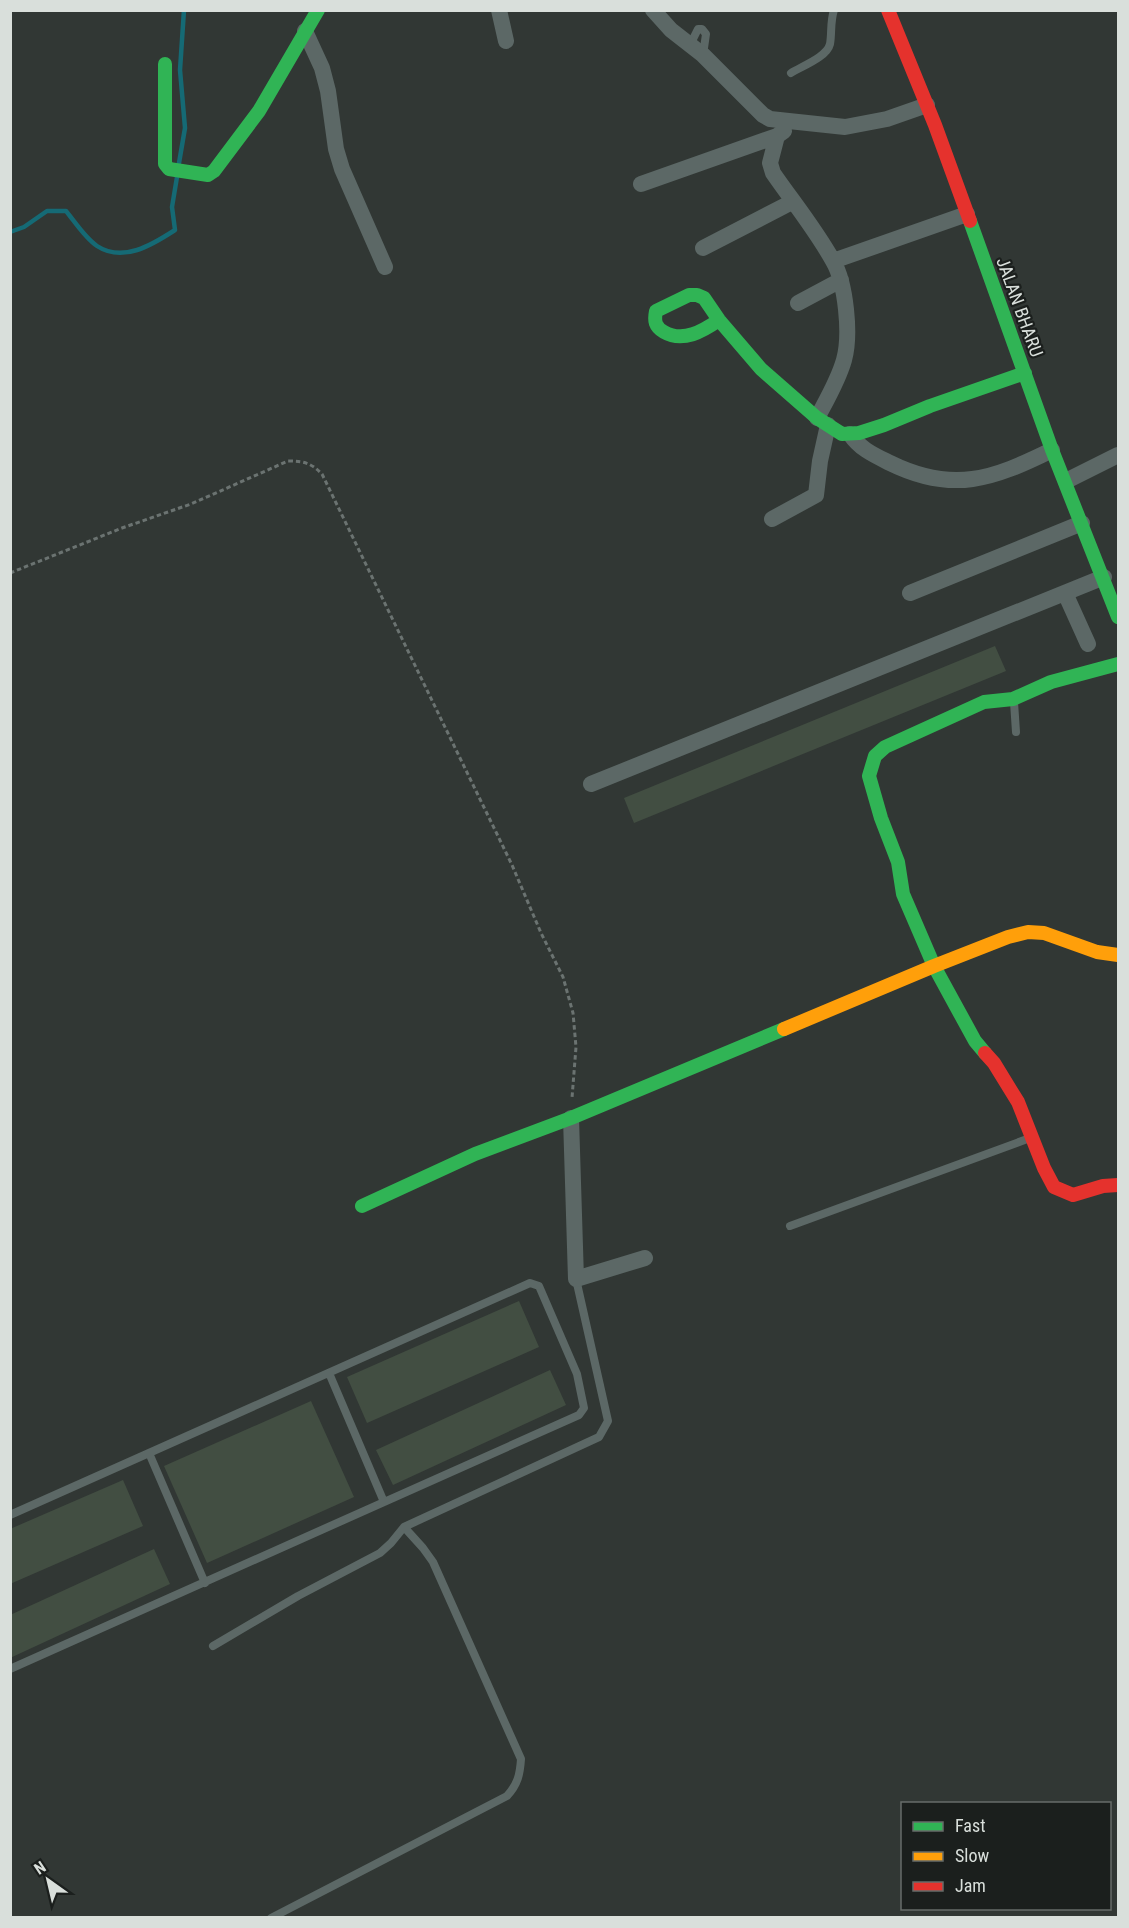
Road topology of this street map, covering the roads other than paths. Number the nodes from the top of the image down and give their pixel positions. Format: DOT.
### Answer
graph roads {
  1 [pos="318,10"];
  2 [pos="499,10"];
  3 [pos="653,10"];
  4 [pos="834,10"];
  5 [pos="888,10"];
  6 [pos="305,31"];
  7 [pos="506,41"];
  8 [pos="165,64"];
  9 [pos="791,73"];
  10 [pos="927,105"];
  11 [pos="794,123"];
  12 [pos="777,136"];
  13 [pos="641,184"];
  14 [pos="792,202"];
  15 [pos="967,214"];
  16 [pos="702,248"];
  17 [pos="833,261"];
  18 [pos="386,267"];
  19 [pos="841,280"];
  20 [pos="798,303"];
  21 [pos="719,320"];
  22 [pos="1025,373"];
  23 [pos="823,422"];
  24 [pos="850,434"];
  25 [pos="1052,450"];
  26 [pos="1119,455"];
  27 [pos="1066,481"];
  28 [pos="772,519"];
  29 [pos="1082,523"];
  30 [pos="1104,577"];
  31 [pos="910,593"];
  32 [pos="1065,593"];
  33 [pos="1119,616"];
  34 [pos="1088,644"];
  35 [pos="1119,664"];
  36 [pos="1013,699"];
  37 [pos="1016,732"];
  38 [pos="591,784"];
  39 [pos="1119,956"];
  40 [pos="934,966"];
  41 [pos="571,1118"];
  42 [pos="1031,1137"];
  43 [pos="1119,1185"];
  44 [pos="362,1206"];
  45 [pos="790,1226"];
  46 [pos="645,1258"];
  47 [pos="576,1279"];
  48 [pos="329,1373"];
  49 [pos="149,1453"];
  50 [pos="384,1502"];
  51 [pos="10,1515"];
  52 [pos="404,1527"];
  53 [pos="205,1582"];
  54 [pos="213,1646"];
  55 [pos="10,1669"];
  56 [pos="271,1917"];
  1 -- 6 [label="street"];
  2 -- 7 [label="street"];
  3 -- 11 [label="street"];
  4 -- 9 [label="lane"];
  5 -- 10 [label="street, JALAN BHARU"];
  6 -- 8 [label="street"];
  6 -- 18 [label="street"];
  10 -- 11 [label="street"];
  10 -- 15 [label="street, JALAN BHARU"];
  11 -- 12 [label="street"];
  12 -- 13 [label="street"];
  12 -- 14 [label="street"];
  14 -- 16 [label="street"];
  14 -- 17 [label="street"];
  15 -- 17 [label="street"];
  15 -- 22 [label="street, JALAN BHARU"];
  17 -- 19 [label="street"];
  19 -- 20 [label="street"];
  19 -- 23 [label="street"];
  21 -- 23 [label="street"];
  22 -- 24 [label="street"];
  22 -- 25 [label="street, JALAN BHARU"];
  23 -- 24 [label="street"];
  23 -- 28 [label="street"];
  24 -- 25 [label="street"];
  25 -- 27 [label="street, JALAN BHARU"];
  26 -- 27 [label="street"];
  27 -- 29 [label="street, JALAN BHARU"];
  29 -- 30 [label="street, JALAN BHARU"];
  29 -- 31 [label="street"];
  30 -- 32 [label="street"];
  30 -- 33 [label="street, JALAN BHARU"];
  32 -- 34 [label="street"];
  32 -- 38 [label="street"];
  35 -- 36 [label="street"];
  36 -- 37 [label="lane"];
  36 -- 40 [label="street"];
  39 -- 40 [label="street"];
  40 -- 41 [label="street"];
  40 -- 42 [label="street"];
  41 -- 44 [label="street"];
  41 -- 47 [label="street"];
  42 -- 43 [label="street"];
  42 -- 45 [label="lane"];
  46 -- 47 [label="street"];
  47 -- 52 [label="lane"];
  48 -- 49 [label="lane"];
  48 -- 50 [label="lane"];
  48 -- 50 [label="lane"];
  49 -- 51 [label="lane"];
  49 -- 53 [label="lane"];
  50 -- 53 [label="lane"];
  52 -- 54 [label="lane"];
  52 -- 56 [label="lane"];
  53 -- 55 [label="lane"];
}
